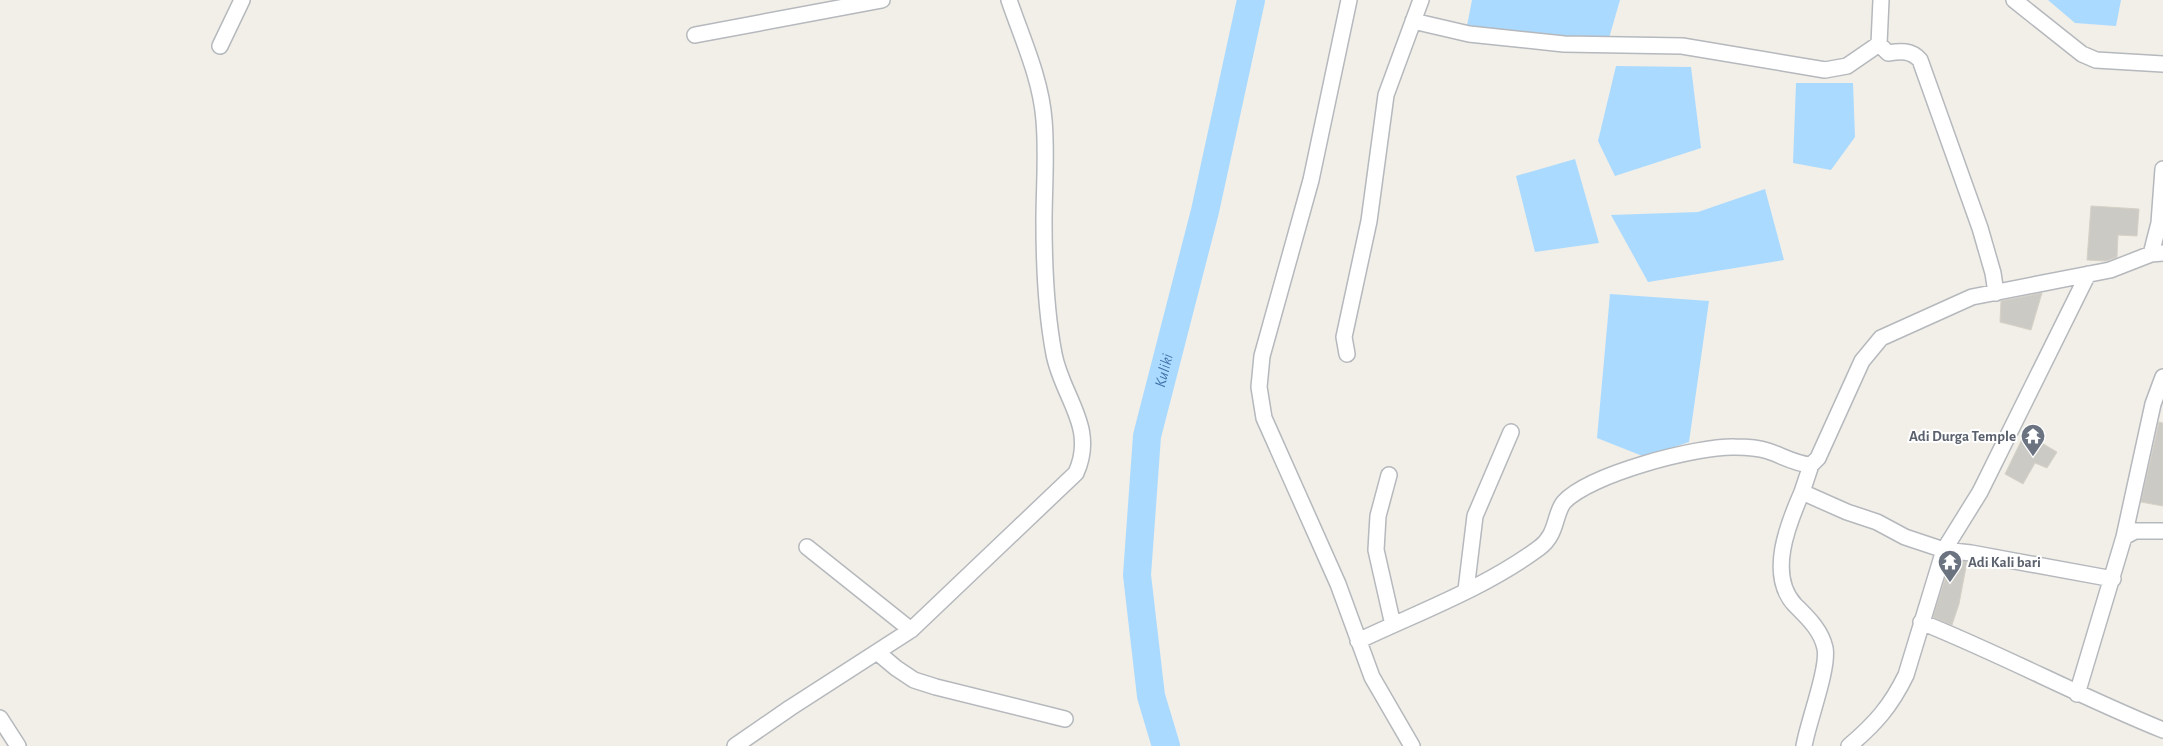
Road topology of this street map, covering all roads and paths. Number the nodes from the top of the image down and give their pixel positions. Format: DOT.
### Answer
graph roads {
  1 [pos="242,0"];
  2 [pos="882,0"];
  3 [pos="1009,0"];
  4 [pos="1349,0"];
  5 [pos="1421,0"];
  6 [pos="1882,0"];
  7 [pos="2014,0"];
  8 [pos="1414,21"];
  9 [pos="695,35"];
  10 [pos="1878,44"];
  11 [pos="220,46"];
  12 [pos="2163,64"];
  13 [pos="2163,169"];
  14 [pos="2157,254"];
  15 [pos="2088,274"];
  16 [pos="1996,293"];
  17 [pos="1347,354"];
  18 [pos="2163,377"];
  19 [pos="1511,432"];
  20 [pos="1811,465"];
  21 [pos="1389,475"];
  22 [pos="1802,492"];
  23 [pos="2163,531"];
  24 [pos="2124,537"];
  25 [pos="807,547"];
  26 [pos="1944,550"];
  27 [pos="2112,579"];
  28 [pos="1466,590"];
  29 [pos="1921,622"];
  30 [pos="1393,625"];
  31 [pos="911,630"];
  32 [pos="1358,641"];
  33 [pos="877,652"];
  34 [pos="2077,694"];
  35 [pos="0,718"];
  36 [pos="1065,719"];
  37 [pos="2163,730"];
  38 [pos="18,746"];
  39 [pos="735,746"];
  40 [pos="1412,746"];
  41 [pos="1804,746"];
  42 [pos="1849,746"];
  1 -- 11 [label="street"];
  2 -- 9 [label="street"];
  3 -- 31 [label="street"];
  4 -- 32 [label="street"];
  5 -- 8 [label="street"];
  6 -- 10 [label="street"];
  7 -- 12 [label="street"];
  8 -- 10 [label="street"];
  8 -- 17 [label="street"];
  10 -- 16 [label="street"];
  13 -- 14 [label="street"];
  14 -- 15 [label="street"];
  15 -- 16 [label="street"];
  15 -- 26 [label="street"];
  16 -- 20 [label="street"];
  18 -- 24 [label="street"];
  19 -- 28 [label="street"];
  20 -- 22 [label="street"];
  20 -- 28 [label="street"];
  21 -- 30 [label="street"];
  22 -- 26 [label="street"];
  22 -- 41 [label="street"];
  23 -- 24 [label="street"];
  24 -- 27 [label="street"];
  25 -- 31 [label="street"];
  26 -- 27 [label="street"];
  26 -- 29 [label="street"];
  27 -- 34 [label="street"];
  28 -- 30 [label="street"];
  29 -- 34 [label="street"];
  29 -- 42 [label="street"];
  30 -- 32 [label="street"];
  31 -- 33 [label="street"];
  32 -- 40 [label="street"];
  33 -- 36 [label="street"];
  33 -- 39 [label="street"];
  34 -- 37 [label="street"];
  35 -- 38 [label="street"];
}
